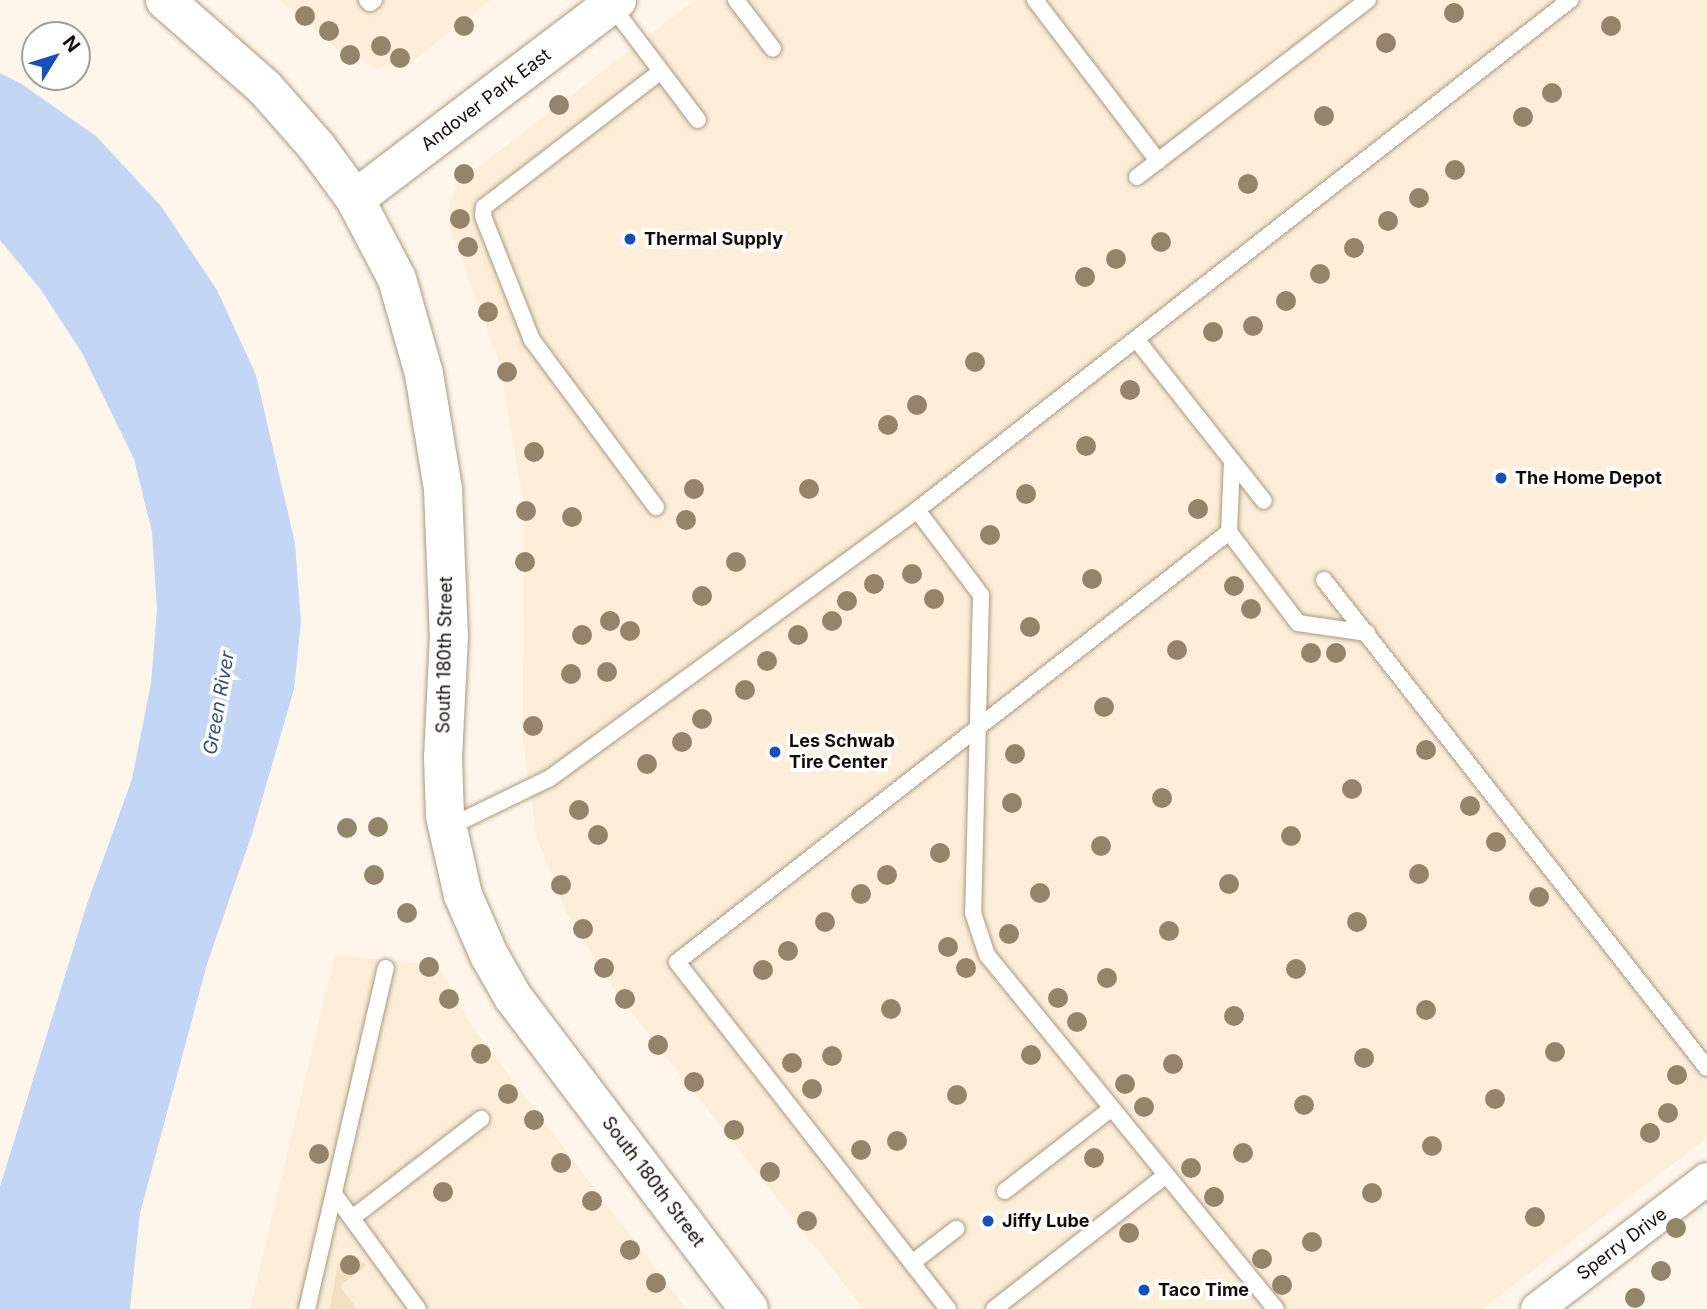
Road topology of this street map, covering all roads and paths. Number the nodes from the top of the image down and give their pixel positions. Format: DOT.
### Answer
graph roads {
  1 [pos="165,0"];
  2 [pos="367,0"];
  3 [pos="374,0"];
  4 [pos="736,0"];
  5 [pos="1035,0"];
  6 [pos="1368,0"];
  7 [pos="1570,0"];
  8 [pos="602,5"];
  9 [pos="773,49"];
  10 [pos="661,71"];
  11 [pos="698,120"];
  12 [pos="1158,161"];
  13 [pos="1137,177"];
  14 [pos="355,199"];
  15 [pos="1136,339"];
  16 [pos="1232,461"];
  17 [pos="1264,501"];
  18 [pos="656,507"];
  19 [pos="917,510"];
  20 [pos="1229,532"];
  21 [pos="1324,580"];
  22 [pos="1367,633"];
  23 [pos="980,726"];
  24 [pos="447,828"];
  25 [pos="386,968"];
  26 [pos="1707,1068"];
  27 [pos="1112,1108"];
  28 [pos="481,1119"];
  29 [pos="1166,1175"];
  30 [pos="1707,1179"];
  31 [pos="1005,1191"];
  32 [pos="334,1194"];
  33 [pos="352,1219"];
  34 [pos="956,1229"];
  35 [pos="912,1263"];
  36 [pos="307,1309"];
  37 [pos="418,1309"];
  38 [pos="749,1309"];
  39 [pos="948,1309"];
  40 [pos="994,1309"];
  41 [pos="1276,1309"];
  42 [pos="1537,1309"];
  1 -- 14 [label="main road, South 180th Street"];
  2 -- 3 [label="lane"];
  4 -- 9 [label="lane"];
  5 -- 12 [label="lane"];
  6 -- 12 [label="lane"];
  7 -- 15 [label="lane"];
  8 -- 10 [label="lane"];
  8 -- 14 [label="main road, Andover Park East"];
  10 -- 11 [label="lane"];
  10 -- 18 [label="lane"];
  12 -- 13 [label="lane"];
  14 -- 24 [label="main road, South 180th Street"];
  15 -- 16 [label="lane"];
  15 -- 19 [label="lane"];
  16 -- 17 [label="lane"];
  16 -- 20 [label="lane"];
  19 -- 23 [label="lane"];
  19 -- 24 [label="lane"];
  20 -- 22 [label="lane"];
  20 -- 23 [label="lane"];
  21 -- 22 [label="lane"];
  22 -- 26 [label="lane"];
  23 -- 27 [label="lane"];
  23 -- 35 [label="lane"];
  24 -- 38 [label="main road, South 180th Street"];
  25 -- 32 [label="lane"];
  27 -- 29 [label="lane"];
  27 -- 31 [label="lane"];
  28 -- 33 [label="lane"];
  29 -- 40 [label="lane"];
  29 -- 41 [label="lane"];
  30 -- 42 [label="street, Sperry Drive"];
  32 -- 33 [label="lane"];
  32 -- 36 [label="lane"];
  33 -- 37 [label="lane"];
  34 -- 35 [label="lane"];
  35 -- 39 [label="lane"];
}
